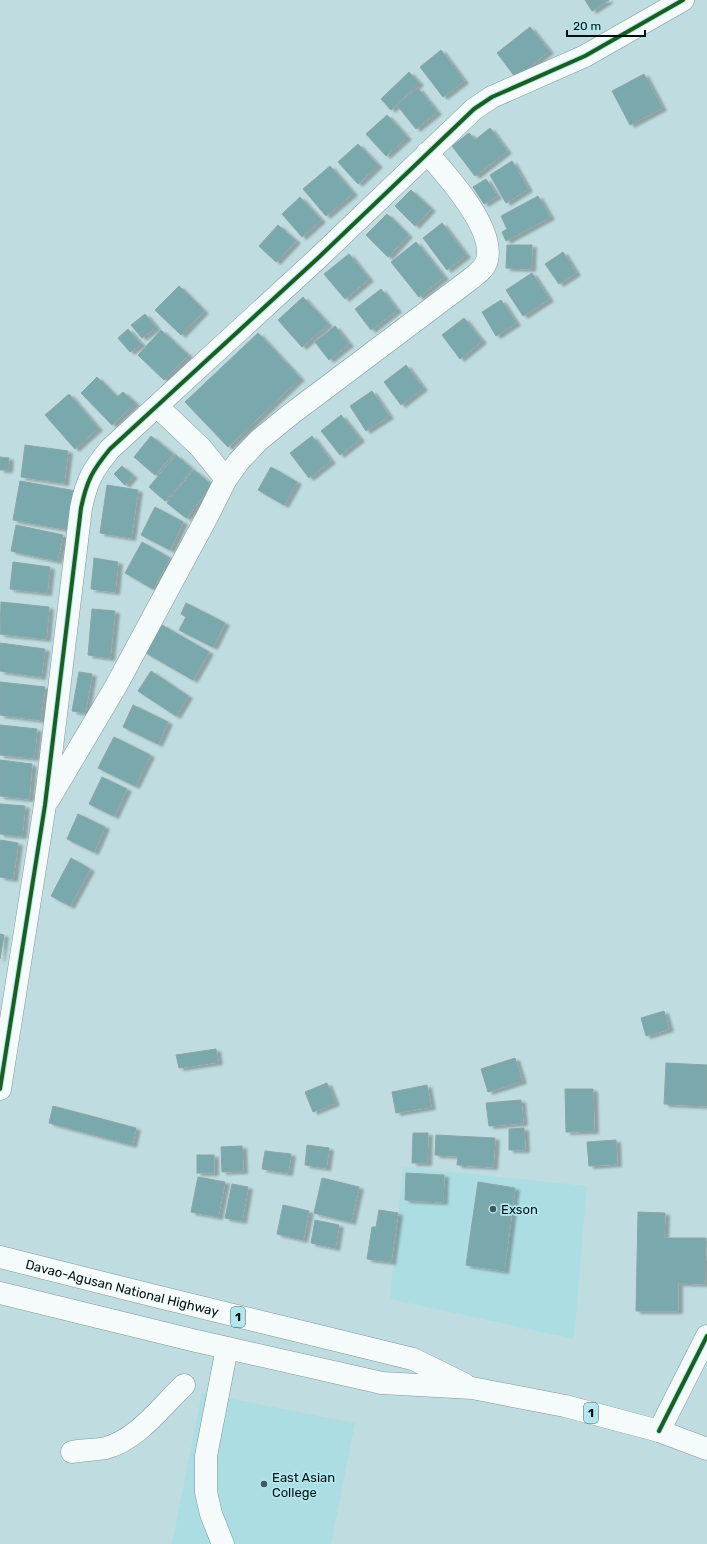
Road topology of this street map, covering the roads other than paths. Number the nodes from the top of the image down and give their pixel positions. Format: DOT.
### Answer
graph roads {
  1 [pos="683,0"];
  2 [pos="427,153"];
  3 [pos="157,406"];
  4 [pos="226,479"];
  5 [pos="45,806"];
  6 [pos="0,1089"];
  7 [pos="0,1257"];
  8 [pos="0,1293"];
  9 [pos="151,1295"];
  10 [pos="143,1327"];
  11 [pos="707,1336"];
  12 [pos="227,1348"];
  13 [pos="184,1385"];
  14 [pos="472,1388"];
  15 [pos="659,1431"];
  16 [pos="707,1449"];
  17 [pos="72,1452"];
  18 [pos="223,1544"];
  1 -- 2 [label="main road"];
  2 -- 3 [label="main road"];
  2 -- 4 [label="main road"];
  3 -- 4 [label="main road"];
  3 -- 5 [label="main road"];
  4 -- 5 [label="main road"];
  5 -- 6 [label="main road"];
  7 -- 9 [label="main road, Davao-Agusan National Highway / 1"];
  8 -- 10 [label="main road, Davao-Agusan National Highway / 1"];
  9 -- 10 [label="main road"];
  9 -- 14 [label="main road, Davao-Agusan National Highway / 1"];
  10 -- 12 [label="main road, Davao-Agusan National Highway / 1"];
  11 -- 15 [label="main road"];
  12 -- 14 [label="main road, Davao-Agusan National Highway / 1"];
  12 -- 18 [label="main road"];
  13 -- 17 [label="main road"];
  14 -- 15 [label="main road, Davao-Agusan National Highway / 1"];
  15 -- 16 [label="main road, Davao-Agusan National Highway / 1"];
}
